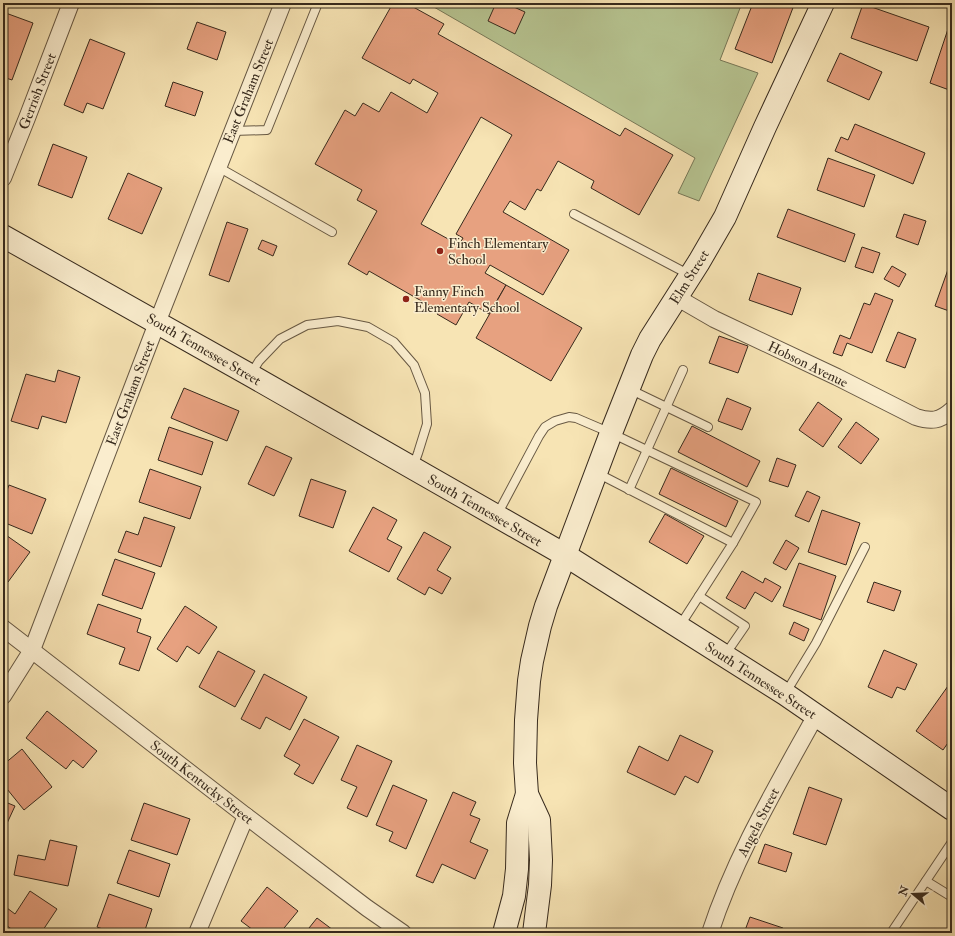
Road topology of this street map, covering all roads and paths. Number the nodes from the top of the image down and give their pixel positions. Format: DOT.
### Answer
graph roads {
  1 [pos="70,3"];
  2 [pos="283,3"];
  3 [pos="318,3"];
  4 [pos="823,3"];
  5 [pos="233,131"];
  6 [pos="218,168"];
  7 [pos="3,178"];
  8 [pos="574,214"];
  9 [pos="332,232"];
  10 [pos="3,236"];
  11 [pos="690,276"];
  12 [pos="676,297"];
  13 [pos="157,322"];
  14 [pos="683,370"];
  15 [pos="250,375"];
  16 [pos="628,389"];
  17 [pos="666,407"];
  18 [pos="947,414"];
  19 [pos="708,427"];
  20 [pos="611,433"];
  21 [pos="647,450"];
  22 [pos="412,468"];
  23 [pos="596,473"];
  24 [pos="629,490"];
  25 [pos="496,516"];
  26 [pos="733,543"];
  27 [pos="865,547"];
  28 [pos="565,556"];
  29 [pos="699,596"];
  30 [pos="679,627"];
  31 [pos="3,628"];
  32 [pos="32,650"];
  33 [pos="724,656"];
  34 [pos="784,694"];
  35 [pos="3,696"];
  36 [pos="816,715"];
  37 [pos="527,794"];
  38 [pos="952,809"];
  39 [pos="246,816"];
  40 [pos="952,842"];
  41 [pos="926,881"];
  42 [pos="952,898"];
  43 [pos="197,933"];
  44 [pos="403,933"];
  45 [pos="504,933"];
  46 [pos="534,933"];
  47 [pos="710,933"];
  48 [pos="891,933"];
  1 -- 7 [label="street, Gerrish Street"];
  2 -- 5 [label="street, East Graham Street"];
  3 -- 5 [label="lane"];
  4 -- 11 [label="main road, Elm Street"];
  5 -- 6 [label="street, East Graham Street"];
  6 -- 9 [label="lane"];
  6 -- 13 [label="street, East Graham Street"];
  8 -- 11 [label="lane"];
  10 -- 13 [label="main road, South Tennessee Street"];
  11 -- 12 [label="main road, Elm Street"];
  12 -- 16 [label="main road, Elm Street"];
  12 -- 18 [label="street, Hobson Avenue"];
  13 -- 15 [label="main road, South Tennessee Street"];
  13 -- 32 [label="street, East Graham Street"];
  14 -- 17 [label="lane"];
  15 -- 22 [label="main road, South Tennessee Street"];
  15 -- 22 [label="lane"];
  16 -- 17 [label="lane"];
  16 -- 20 [label="main road, Elm Street"];
  17 -- 19 [label="lane"];
  17 -- 21 [label="lane"];
  20 -- 21 [label="lane"];
  20 -- 23 [label="main road, Elm Street"];
  20 -- 25 [label="lane"];
  21 -- 24 [label="lane"];
  21 -- 26 [label="lane"];
  22 -- 25 [label="main road, South Tennessee Street"];
  23 -- 24 [label="lane"];
  23 -- 28 [label="main road, Elm Street"];
  24 -- 26 [label="lane"];
  25 -- 28 [label="main road, South Tennessee Street"];
  26 -- 29 [label="lane"];
  27 -- 34 [label="lane"];
  28 -- 30 [label="main road, South Tennessee Street"];
  28 -- 37 [label="main road, Elm Street"];
  29 -- 30 [label="lane"];
  29 -- 33 [label="lane"];
  30 -- 33 [label="main road, South Tennessee Street"];
  31 -- 32 [label="street, South Kentucky Street"];
  32 -- 35 [label="street, East Graham Street"];
  32 -- 39 [label="street, South Kentucky Street"];
  33 -- 34 [label="main road, South Tennessee Street"];
  34 -- 36 [label="main road, South Tennessee Street"];
  36 -- 38 [label="main road, South Tennessee Street"];
  36 -- 47 [label="street, Angela Street"];
  37 -- 45 [label="main road"];
  37 -- 46 [label="main road"];
  39 -- 43 [label="street"];
  39 -- 44 [label="street, South Kentucky Street"];
  40 -- 41 [label="lane"];
  41 -- 42 [label="lane"];
  41 -- 48 [label="lane"];
}
